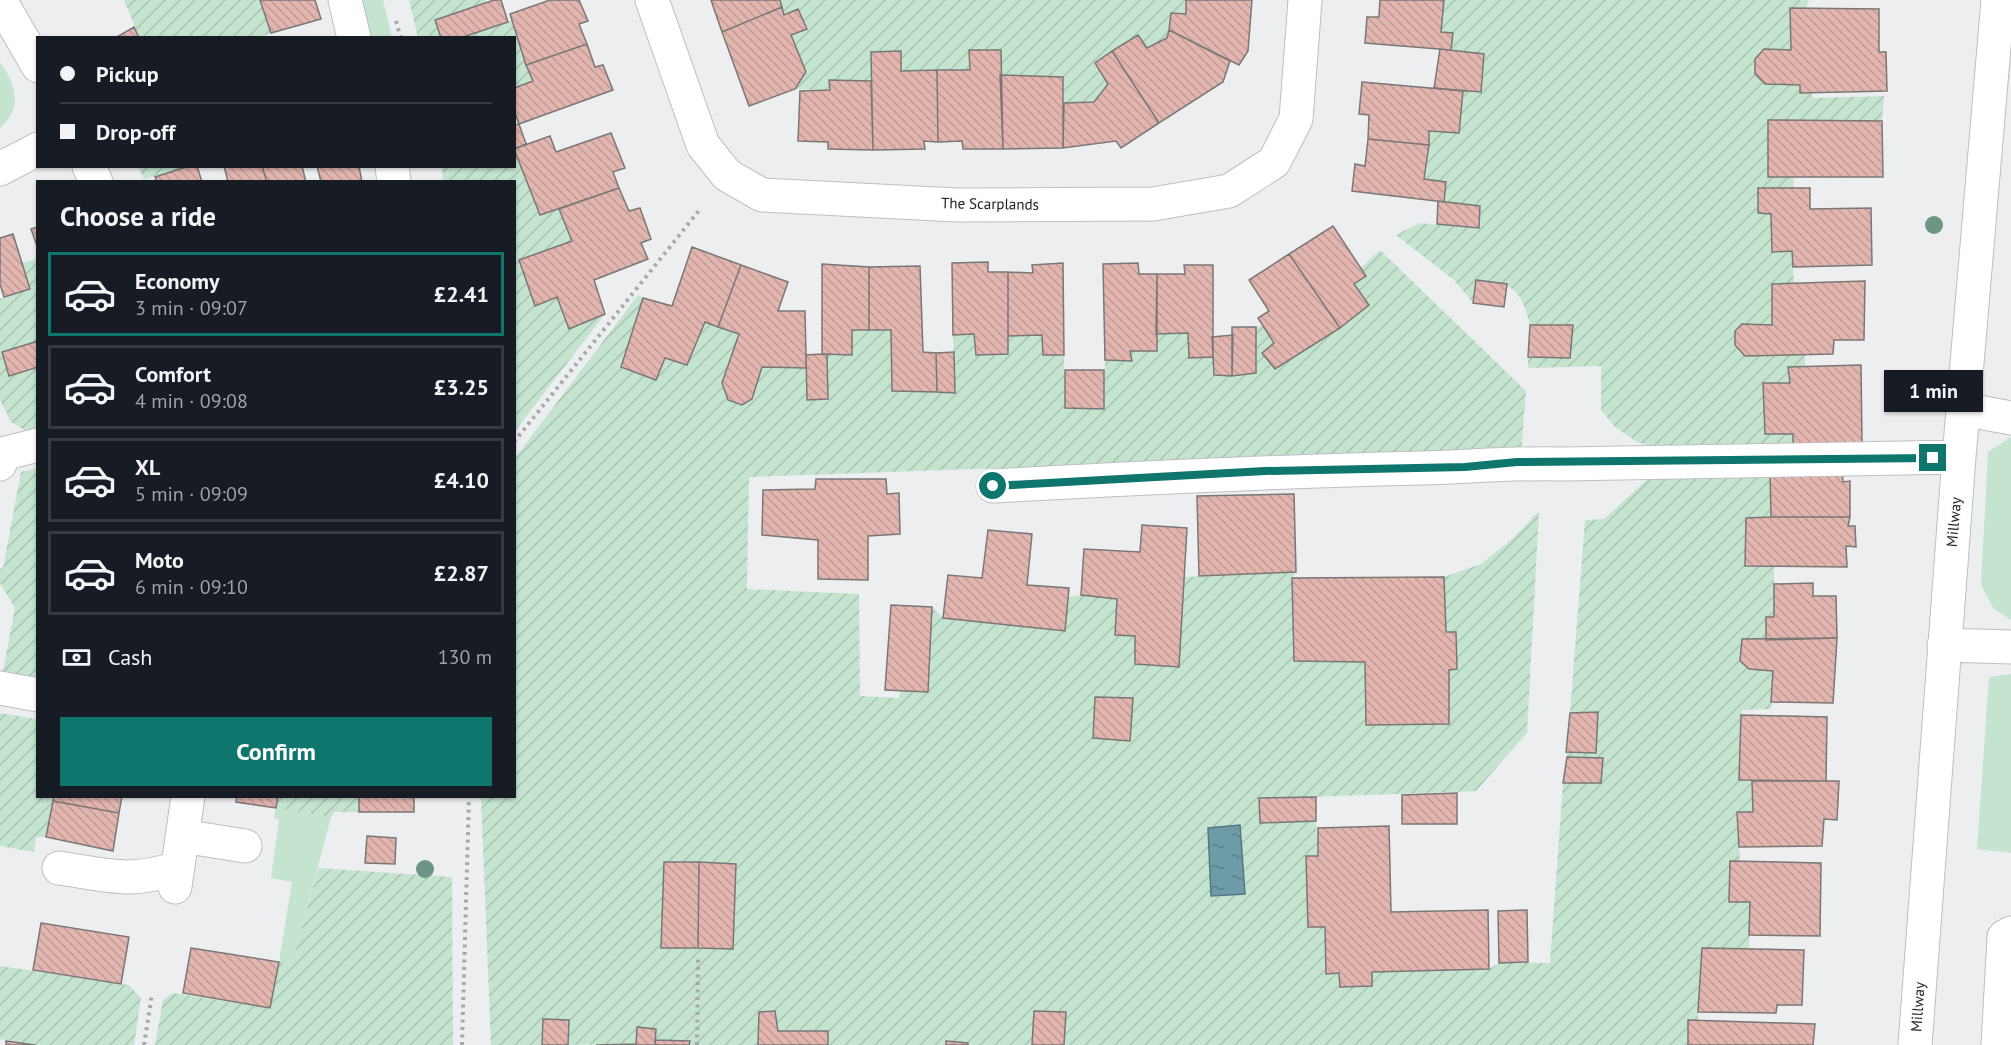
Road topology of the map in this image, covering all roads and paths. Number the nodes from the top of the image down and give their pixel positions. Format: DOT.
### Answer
graph roads {
  1 [pos="0,0"];
  2 [pos="345,0"];
  3 [pos="651,0"];
  4 [pos="1305,0"];
  5 [pos="1998,0"];
  6 [pos="354,36"];
  7 [pos="36,63"];
  8 [pos="36,150"];
  9 [pos="0,169"];
  10 [pos="704,204"];
  11 [pos="1963,409"];
  12 [pos="2011,418"];
  13 [pos="516,439"];
  14 [pos="36,446"];
  15 [pos="1959,457"];
  16 [pos="0,464"];
  17 [pos="993,486"];
  18 [pos="1944,645"];
  19 [pos="2011,647"];
  20 [pos="0,688"];
  21 [pos="36,695"];
  22 [pos="188,798"];
  23 [pos="469,798"];
  24 [pos="245,846"];
  25 [pos="178,864"];
  26 [pos="59,868"];
  27 [pos="2011,933"];
  28 [pos="698,956"];
  29 [pos="152,994"];
  30 [pos="144,1045"];
  31 [pos="462,1045"];
  32 [pos="697,1045"];
  33 [pos="1915,1045"];
  34 [pos="1998,1045"];
  1 -- 7 [label="street"];
  2 -- 6 [label="street"];
  3 -- 4 [label="street, The Scarplands"];
  5 -- 11 [label="street, Millway"];
  8 -- 9 [label="street"];
  10 -- 13 [label="path"];
  11 -- 12 [label="street"];
  11 -- 15 [label="street, Millway"];
  14 -- 16 [label="street"];
  15 -- 17 [label="street"];
  15 -- 18 [label="street, Millway"];
  18 -- 19 [label="street"];
  18 -- 33 [label="street, Millway"];
  20 -- 21 [label="street"];
  22 -- 25 [label="street"];
  23 -- 31 [label="path"];
  24 -- 25 [label="street"];
  25 -- 26 [label="street"];
  27 -- 34 [label="street"];
  28 -- 32 [label="path"];
  29 -- 30 [label="path"];
}
